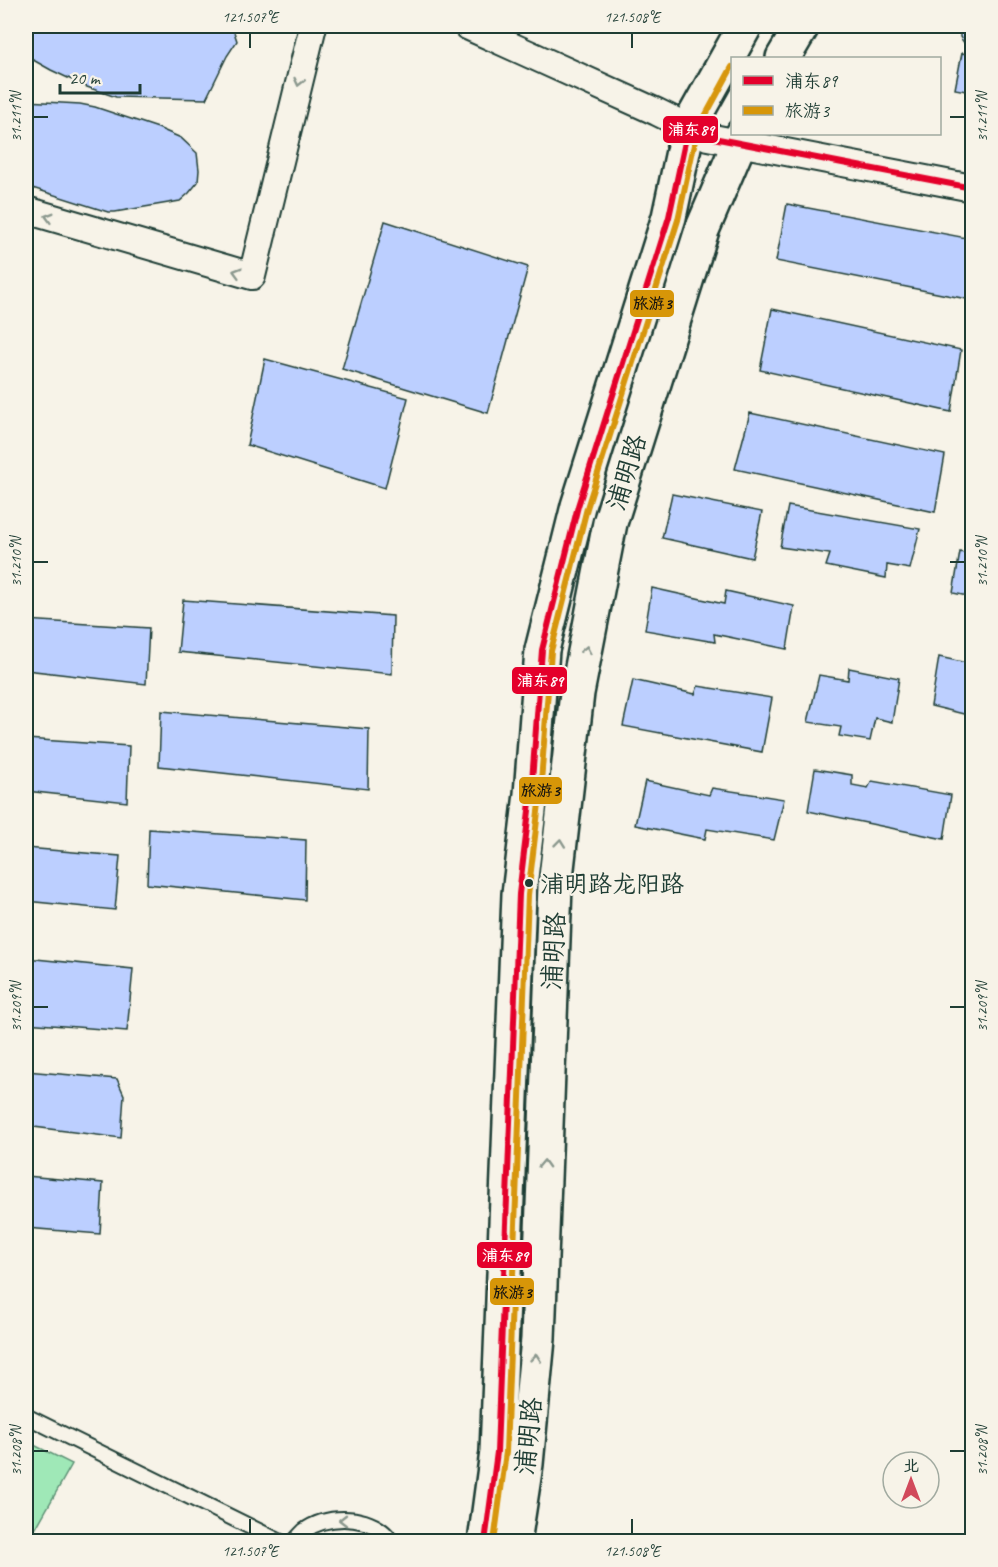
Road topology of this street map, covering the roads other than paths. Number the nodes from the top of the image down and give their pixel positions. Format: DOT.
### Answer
graph roads {
  1 [pos="313,26"];
  2 [pos="467,26"];
  3 [pos="745,26"];
  4 [pos="802,26"];
  5 [pos="738,57"];
  6 [pos="784,57"];
  7 [pos="731,85"];
  8 [pos="719,135"];
  9 [pos="972,188"];
  10 [pos="26,210"];
  11 [pos="26,1416"];
  12 [pos="281,1542"];
  13 [pos="294,1542"];
  14 [pos="392,1542"];
  15 [pos="485,1542"];
  16 [pos="514,1542"];
  1 -- 10 [label="street, one-way"];
  2 -- 8 [label="street"];
  3 -- 5 [label="main road, 浦明路"];
  4 -- 6 [label="main road"];
  7 -- 8 [label="main road, 浦明路"];
  8 -- 9 [label="street"];
  8 -- 15 [label="main road, 浦明路"];
  16 -- 8 [label="main road, 浦明路, one-way"];
  11 -- 12 [label="lane"];
  14 -- 13 [label="lane, one-way"];
}
